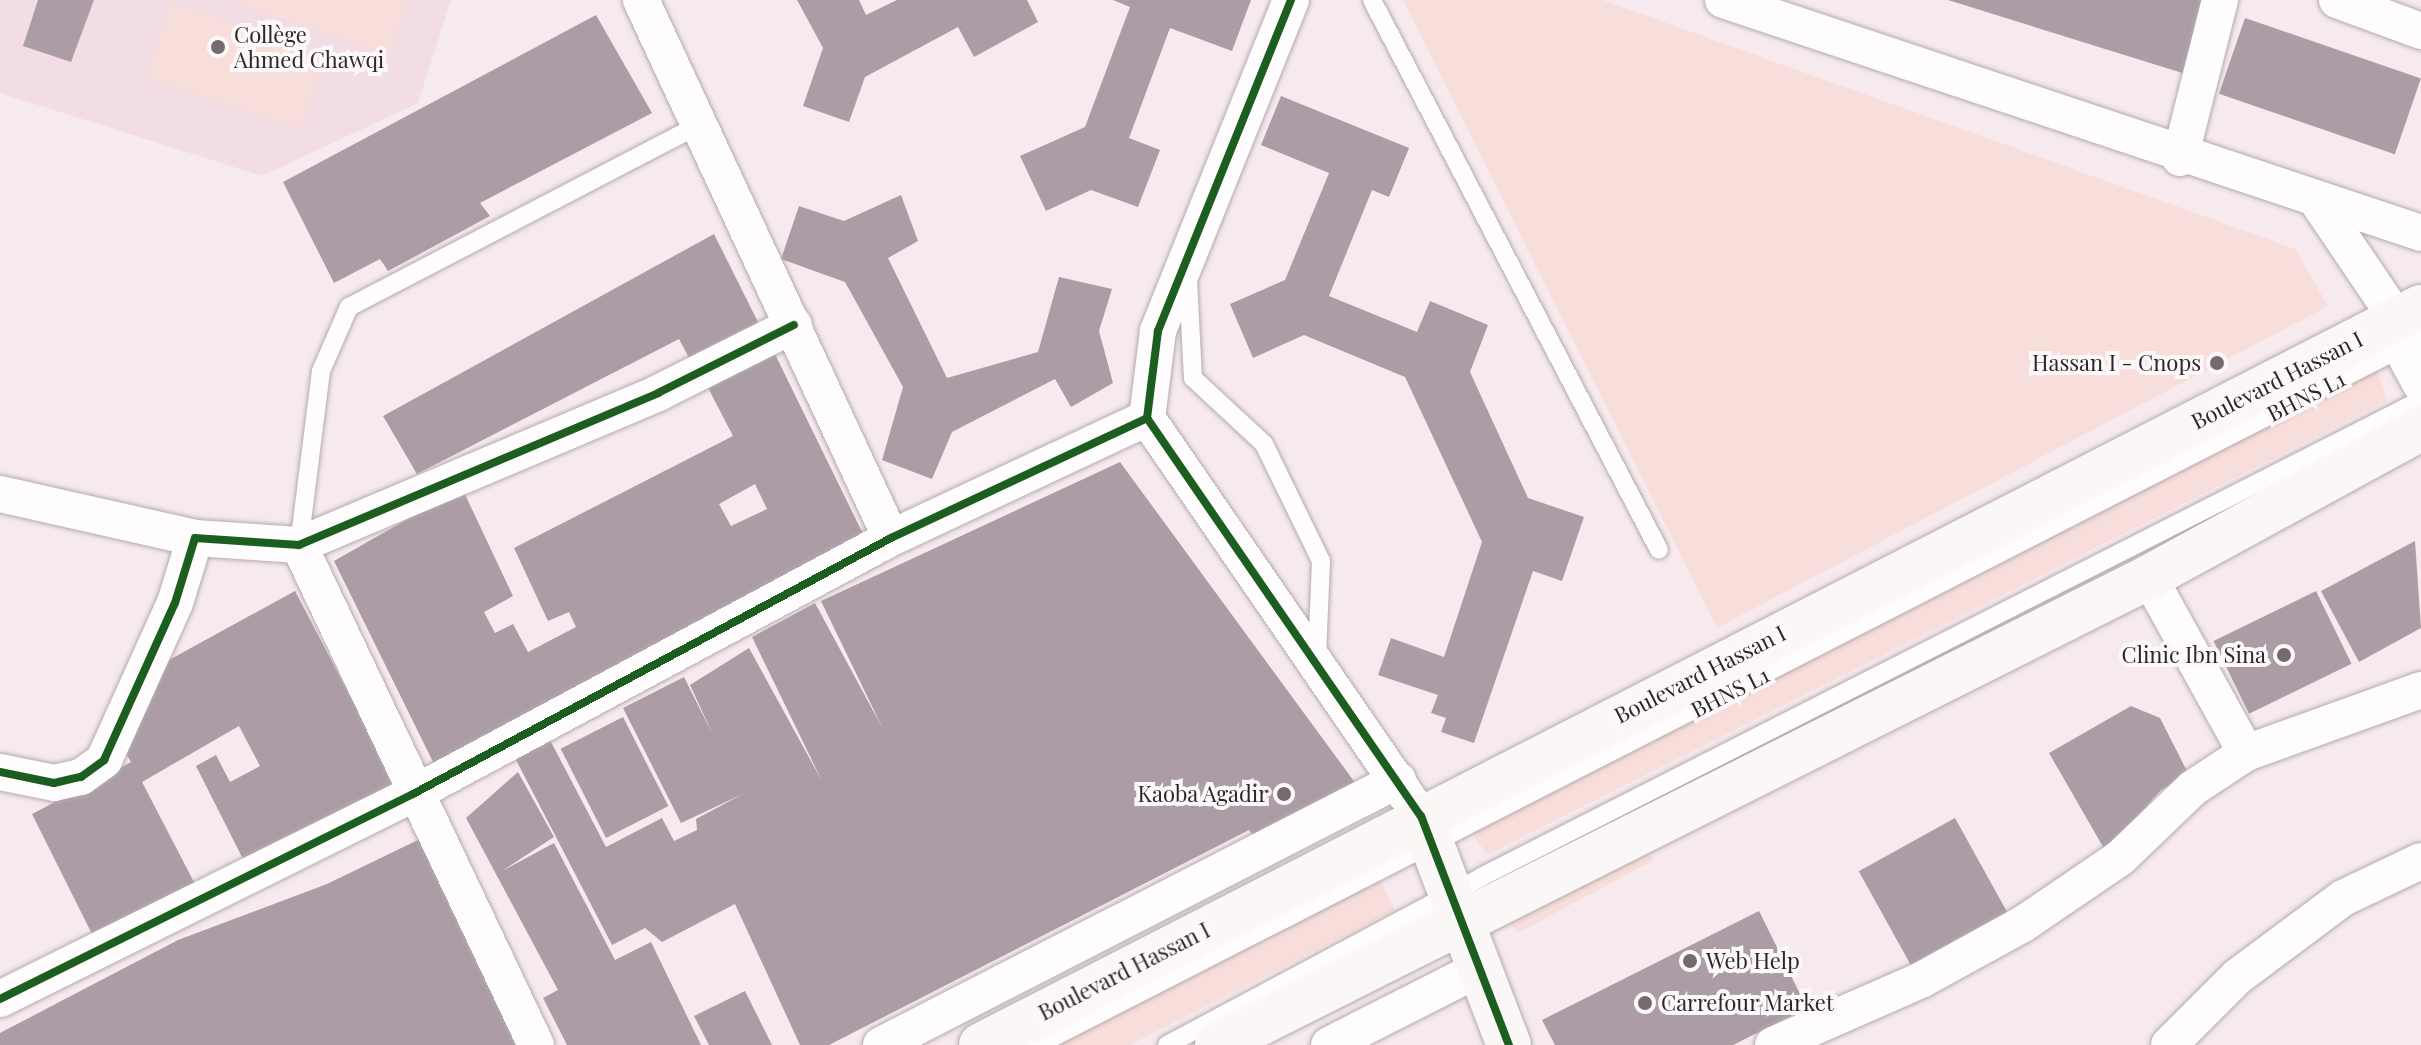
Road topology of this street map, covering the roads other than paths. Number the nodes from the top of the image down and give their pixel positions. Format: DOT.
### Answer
graph roads {
  1 [pos="641,0"];
  2 [pos="1291,0"];
  3 [pos="1372,0"];
  4 [pos="1723,0"];
  5 [pos="2220,0"];
  6 [pos="2337,0"];
  7 [pos="2421,31"];
  8 [pos="700,124"];
  9 [pos="2180,158"];
  10 [pos="2317,201"];
  11 [pos="2421,233"];
  12 [pos="1188,266"];
  13 [pos="794,325"];
  14 [pos="2410,328"];
  15 [pos="2421,385"];
  16 [pos="2421,400"];
  17 [pos="1147,418"];
  18 [pos="2421,429"];
  19 [pos="0,494"];
  20 [pos="195,538"];
  21 [pos="891,538"];
  22 [pos="299,545"];
  23 [pos="1659,550"];
  24 [pos="2149,577"];
  25 [pos="1317,658"];
  26 [pos="2421,690"];
  27 [pos="2246,753"];
  28 [pos="0,772"];
  29 [pos="413,794"];
  30 [pos="1417,814"];
  31 [pos="2421,861"];
  32 [pos="1459,906"];
  33 [pos="1483,967"];
  34 [pos="0,999"];
  35 [pos="536,1045"];
  36 [pos="881,1045"];
  37 [pos="981,1045"];
  38 [pos="1038,1045"];
  39 [pos="1167,1045"];
  40 [pos="1217,1045"];
  41 [pos="1329,1045"];
  42 [pos="1509,1045"];
  43 [pos="1773,1045"];
  44 [pos="2169,1045"];
  1 -- 8 [label="street"];
  2 -- 12 [label="street"];
  3 -- 23 [label="lane"];
  4 -- 9 [label="street"];
  5 -- 9 [label="street"];
  6 -- 7 [label="street"];
  8 -- 13 [label="street"];
  8 -- 22 [label="lane"];
  9 -- 10 [label="street"];
  10 -- 11 [label="street"];
  10 -- 14 [label="street"];
  12 -- 17 [label="street"];
  12 -- 25 [label="lane"];
  13 -- 21 [label="street"];
  13 -- 22 [label="street"];
  14 -- 15 [label="street"];
  14 -- 30 [label="main road, Boulevard Hassan I"];
  16 -- 32 [label="lane"];
  17 -- 21 [label="street"];
  17 -- 25 [label="street"];
  18 -- 24 [label="main road"];
  19 -- 20 [label="street"];
  20 -- 22 [label="street"];
  20 -- 28 [label="street"];
  21 -- 29 [label="street"];
  22 -- 29 [label="street"];
  24 -- 27 [label="street"];
  24 -- 32 [label="main road"];
  25 -- 30 [label="street"];
  26 -- 27 [label="street"];
  27 -- 43 [label="street"];
  29 -- 34 [label="street"];
  29 -- 35 [label="street"];
  30 -- 32 [label="main road"];
  30 -- 36 [label="street"];
  30 -- 37 [label="main road, Boulevard Hassan I"];
  30 -- 38 [label="lane"];
  31 -- 44 [label="street"];
  32 -- 33 [label="main road"];
  32 -- 39 [label="lane"];
  32 -- 40 [label="main road"];
  33 -- 41 [label="street"];
  33 -- 42 [label="main road"];
}
